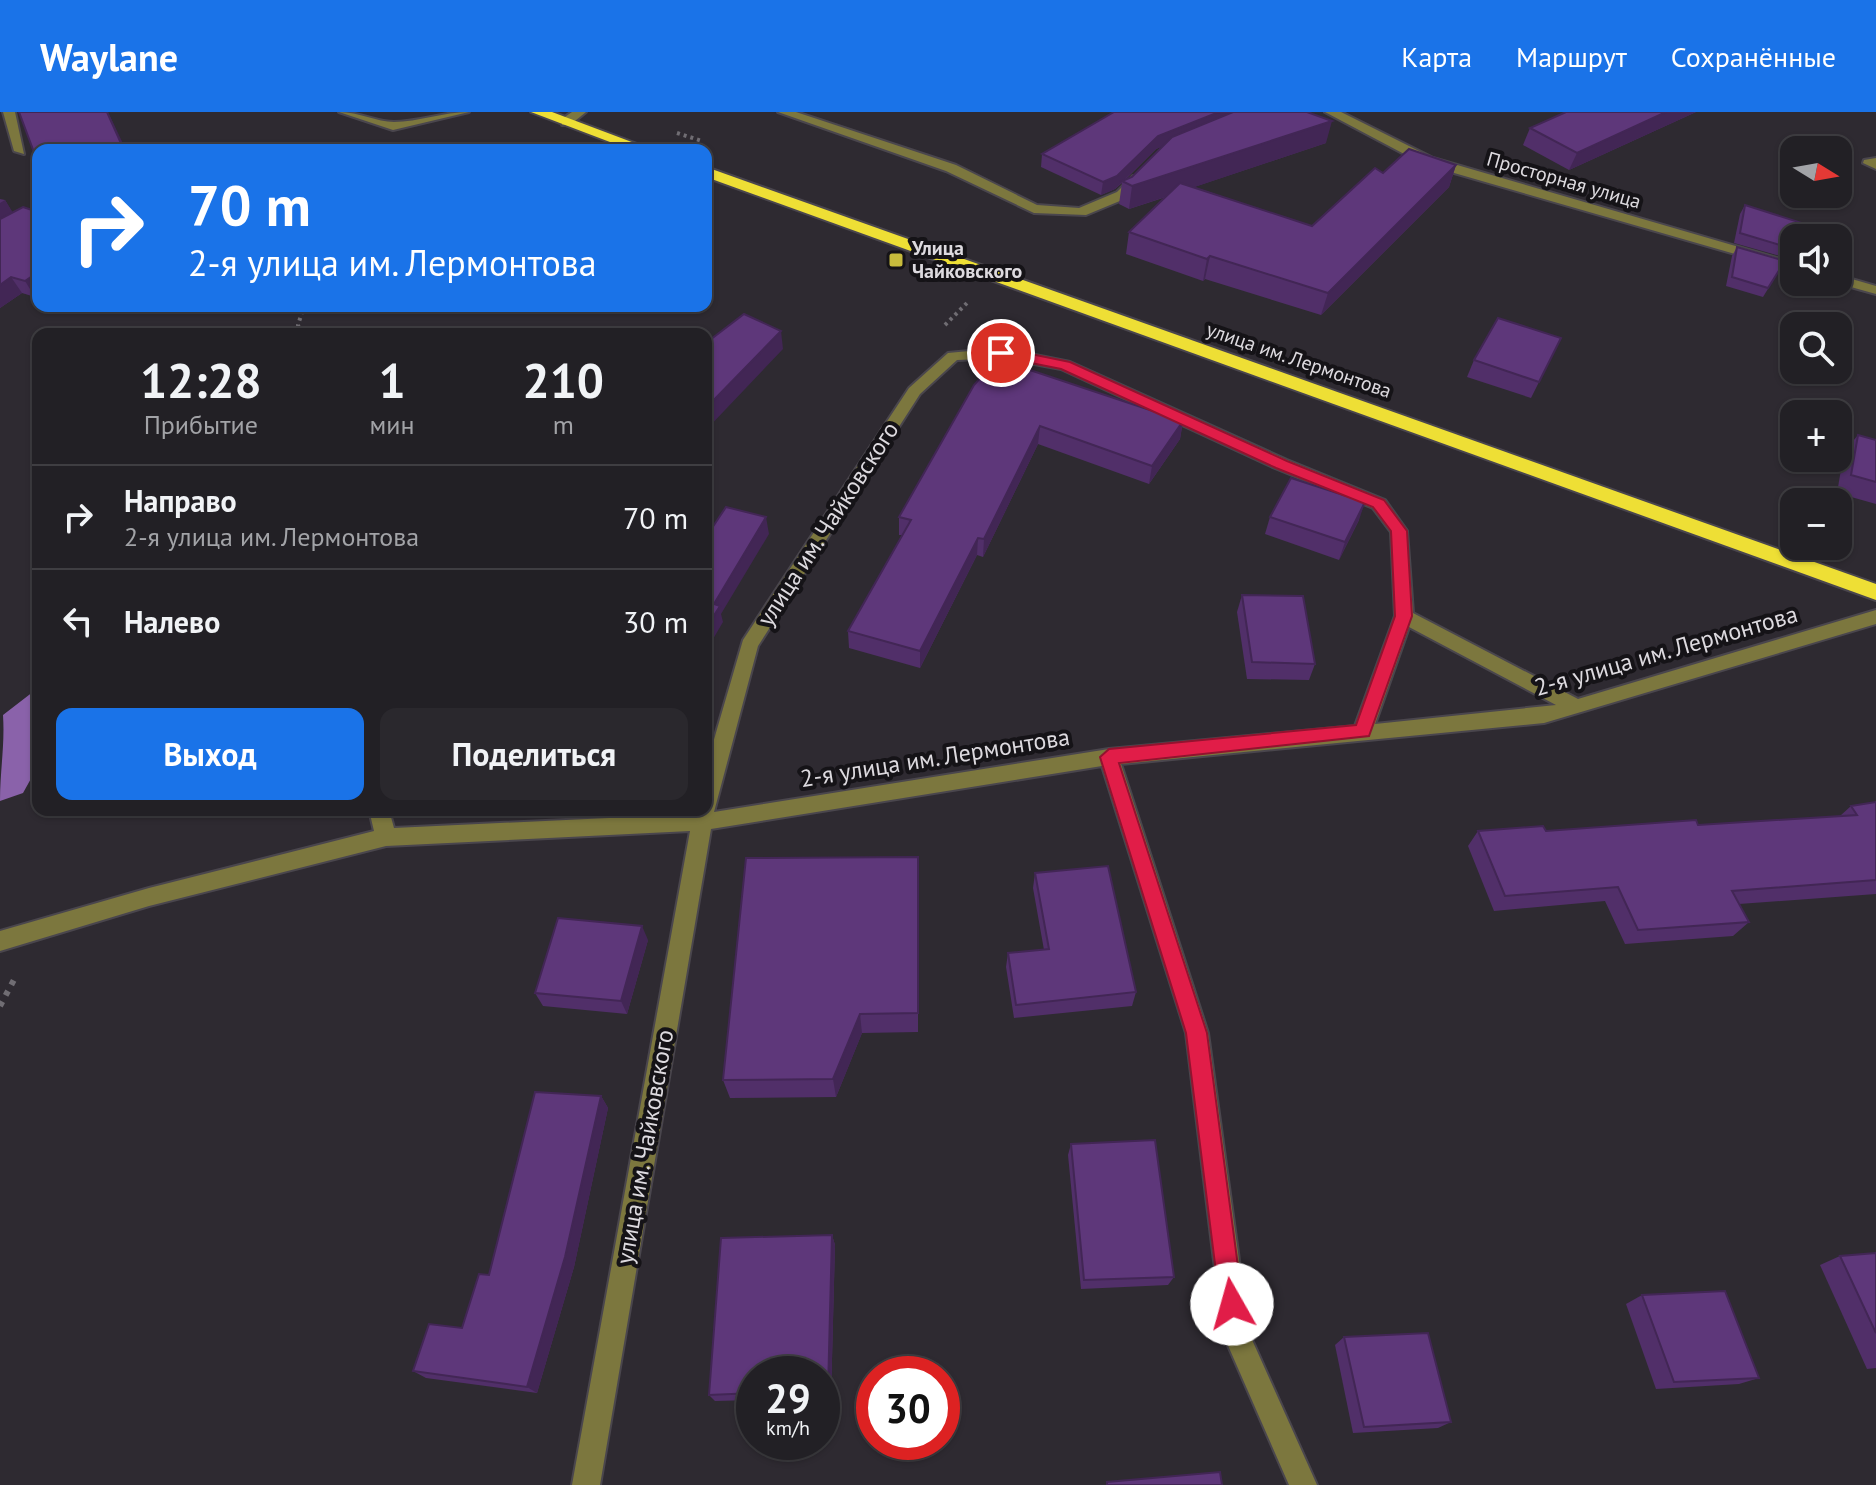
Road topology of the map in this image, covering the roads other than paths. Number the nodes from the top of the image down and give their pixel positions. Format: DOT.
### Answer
graph roads {
  1 [pos="9,112"];
  2 [pos="345,112"];
  3 [pos="463,112"];
  4 [pos="538,112"];
  5 [pos="580,112"];
  6 [pos="784,112"];
  7 [pos="1331,112"];
  8 [pos="566,122"];
  9 [pos="628,144"];
  10 [pos="20,151"];
  11 [pos="1152,165"];
  12 [pos="712,174"];
  13 [pos="32,214"];
  14 [pos="0,234"];
  15 [pos="1780,263"];
  16 [pos="1852,283"];
  17 [pos="1876,290"];
  18 [pos="1876,592"];
  19 [pos="1404,616"];
  20 [pos="1876,617"];
  21 [pos="1575,706"];
  22 [pos="1363,731"];
  23 [pos="1109,757"];
  24 [pos="712,781"];
  25 [pos="712,810"];
  26 [pos="381,816"];
  27 [pos="643,816"];
  28 [pos="703,816"];
  29 [pos="386,837"];
  30 [pos="0,941"];
  31 [pos="586,1485"];
  32 [pos="1303,1485"];
  1 -- 10 [label="street"];
  2 -- 3 [label="street"];
  4 -- 8 [label="highway"];
  5 -- 8 [label="street"];
  6 -- 11 [label="street"];
  7 -- 15 [label="street, Просторная улица"];
  8 -- 9 [label="highway"];
  12 -- 18 [label="highway, улица им. Лермонтова"];
  13 -- 14 [label="street"];
  16 -- 17 [label="street"];
  19 -- 21 [label="street"];
  19 -- 22 [label="street"];
  19 -- 24 [label="street, улица им. Чайковского"];
  20 -- 21 [label="street, 2-я улица им. Лермонтова"];
  21 -- 22 [label="street, 2-я улица им. Лермонтова"];
  22 -- 23 [label="street, 2-я улица им. Лермонтова"];
  23 -- 25 [label="street, 2-я улица им. Лермонтова"];
  23 -- 32 [label="street"];
  26 -- 29 [label="street"];
  27 -- 29 [label="street, 2-я улица им. Лермонтова"];
  28 -- 31 [label="street, улица им. Чайковского"];
  29 -- 30 [label="street, 2-я улица им. Лермонтова"];
}
